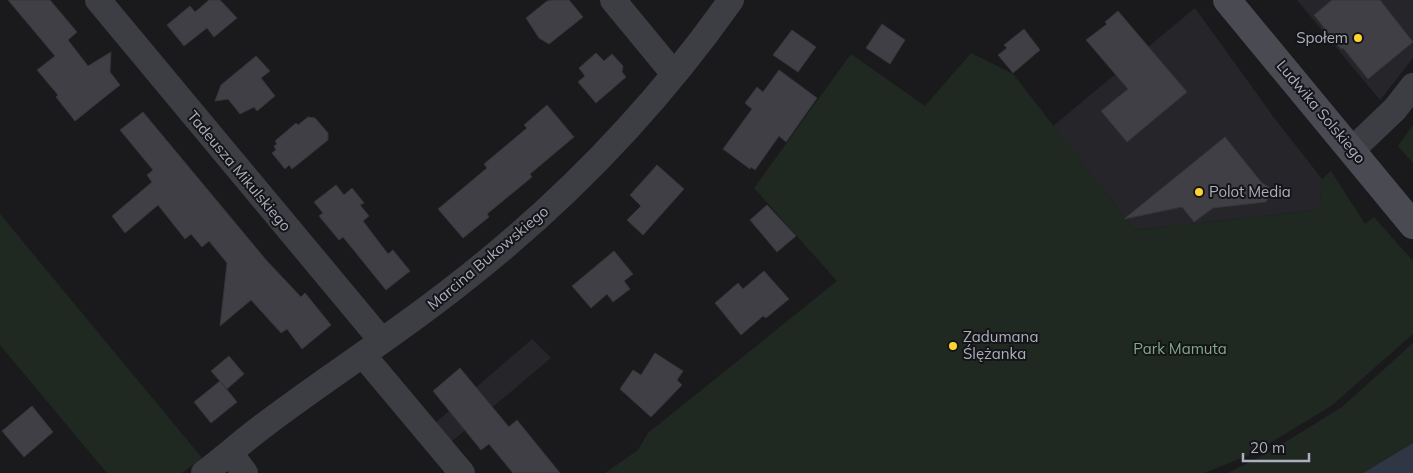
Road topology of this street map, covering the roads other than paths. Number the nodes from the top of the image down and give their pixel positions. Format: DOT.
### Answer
graph roads {
  1 [pos="98,0"];
  2 [pos="613,0"];
  3 [pos="731,0"];
  4 [pos="1227,0"];
  5 [pos="674,74"];
  6 [pos="1413,86"];
  7 [pos="1353,149"];
  8 [pos="1413,224"];
  9 [pos="373,348"];
  10 [pos="237,463"];
  11 [pos="204,473"];
  12 [pos="462,473"];
  1 -- 9 [label="street, Tadeusza Mikulskiego"];
  2 -- 5 [label="street"];
  3 -- 5 [label="street, Marcina Bukowskiego"];
  4 -- 7 [label="main road, Ludwika Solskiego"];
  5 -- 9 [label="street, Marcina Bukowskiego"];
  6 -- 7 [label="street"];
  7 -- 8 [label="main road, Ludwika Solskiego"];
  9 -- 10 [label="street, Marcina Bukowskiego"];
  9 -- 12 [label="street, Tadeusza Mikulskiego"];
  10 -- 11 [label="street, Marcina Bukowskiego"];
}
